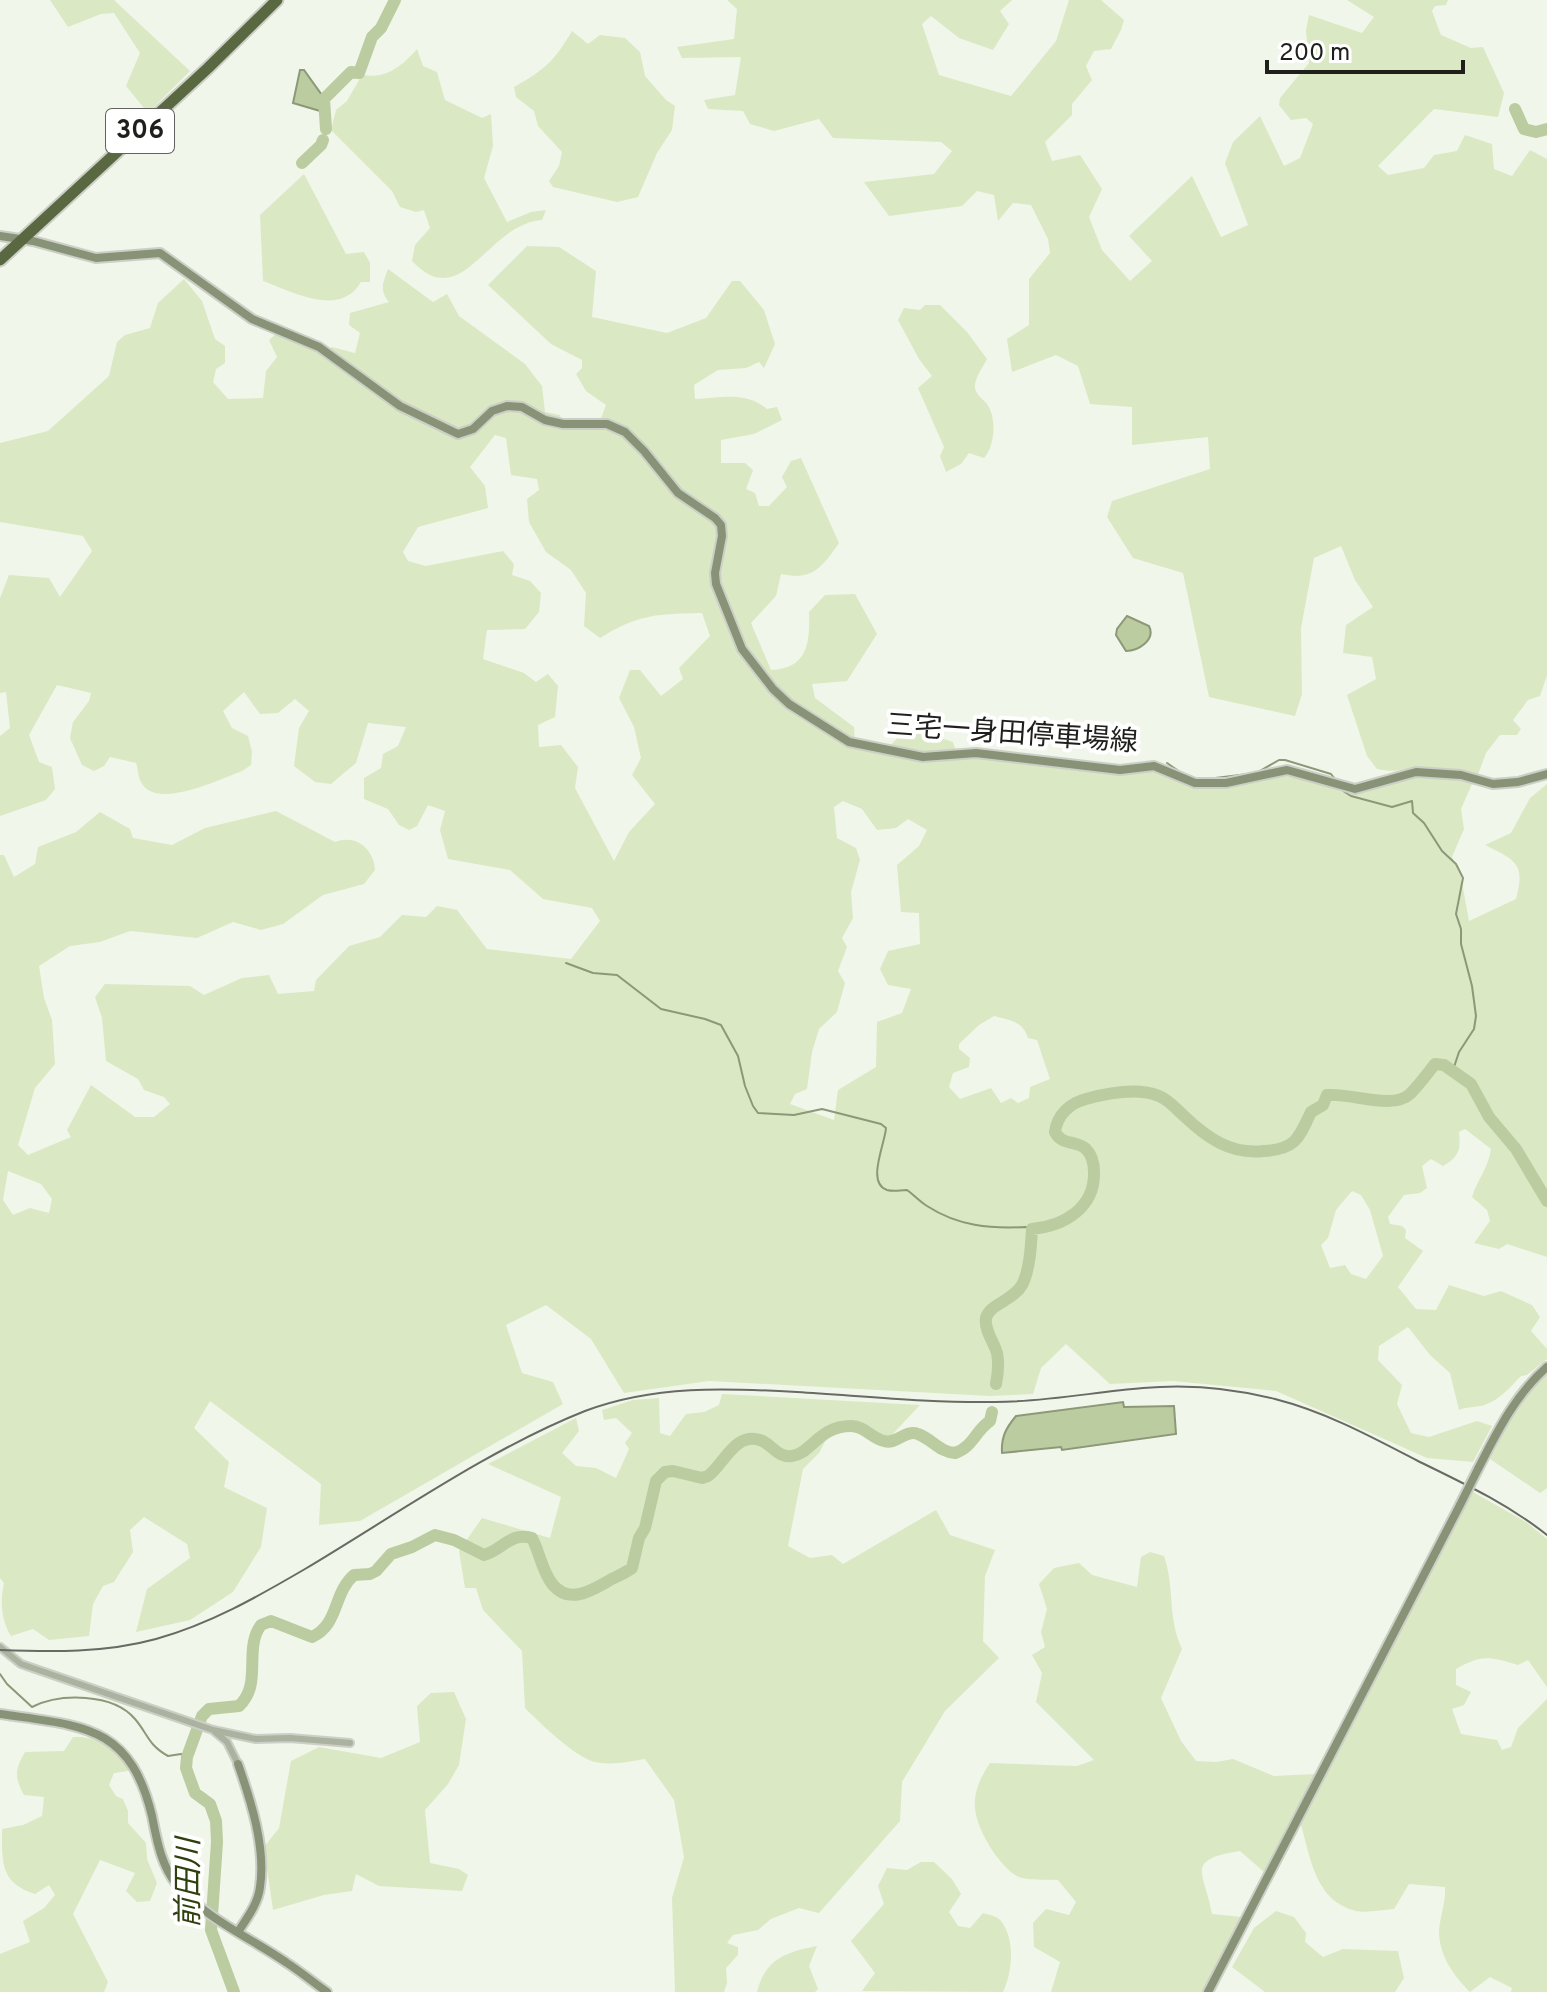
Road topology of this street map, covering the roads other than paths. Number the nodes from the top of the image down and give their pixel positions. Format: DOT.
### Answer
graph roads {
  1 [pos="277,0"];
  2 [pos="0,236"];
  3 [pos="22,240"];
  4 [pos="0,260"];
  5 [pos="1547,774"];
  6 [pos="1547,1367"];
  7 [pos="0,1647"];
  8 [pos="0,1714"];
  9 [pos="213,1730"];
  10 [pos="350,1743"];
  11 [pos="238,1764"];
  12 [pos="238,1932"];
  13 [pos="327,1992"];
  14 [pos="1208,1992"];
  1 -- 3 [label="highway, 306"];
  2 -- 3 [label="main road, 三宅一身田停車場線"];
  3 -- 4 [label="highway, 306"];
  3 -- 5 [label="main road, 三宅一身田停車場線"];
  6 -- 14 [label="main road, bridge"];
  7 -- 9 [label="street"];
  8 -- 12 [label="main road"];
  9 -- 10 [label="street"];
  9 -- 11 [label="street"];
  11 -- 12 [label="main road"];
  12 -- 13 [label="main road"];
}
